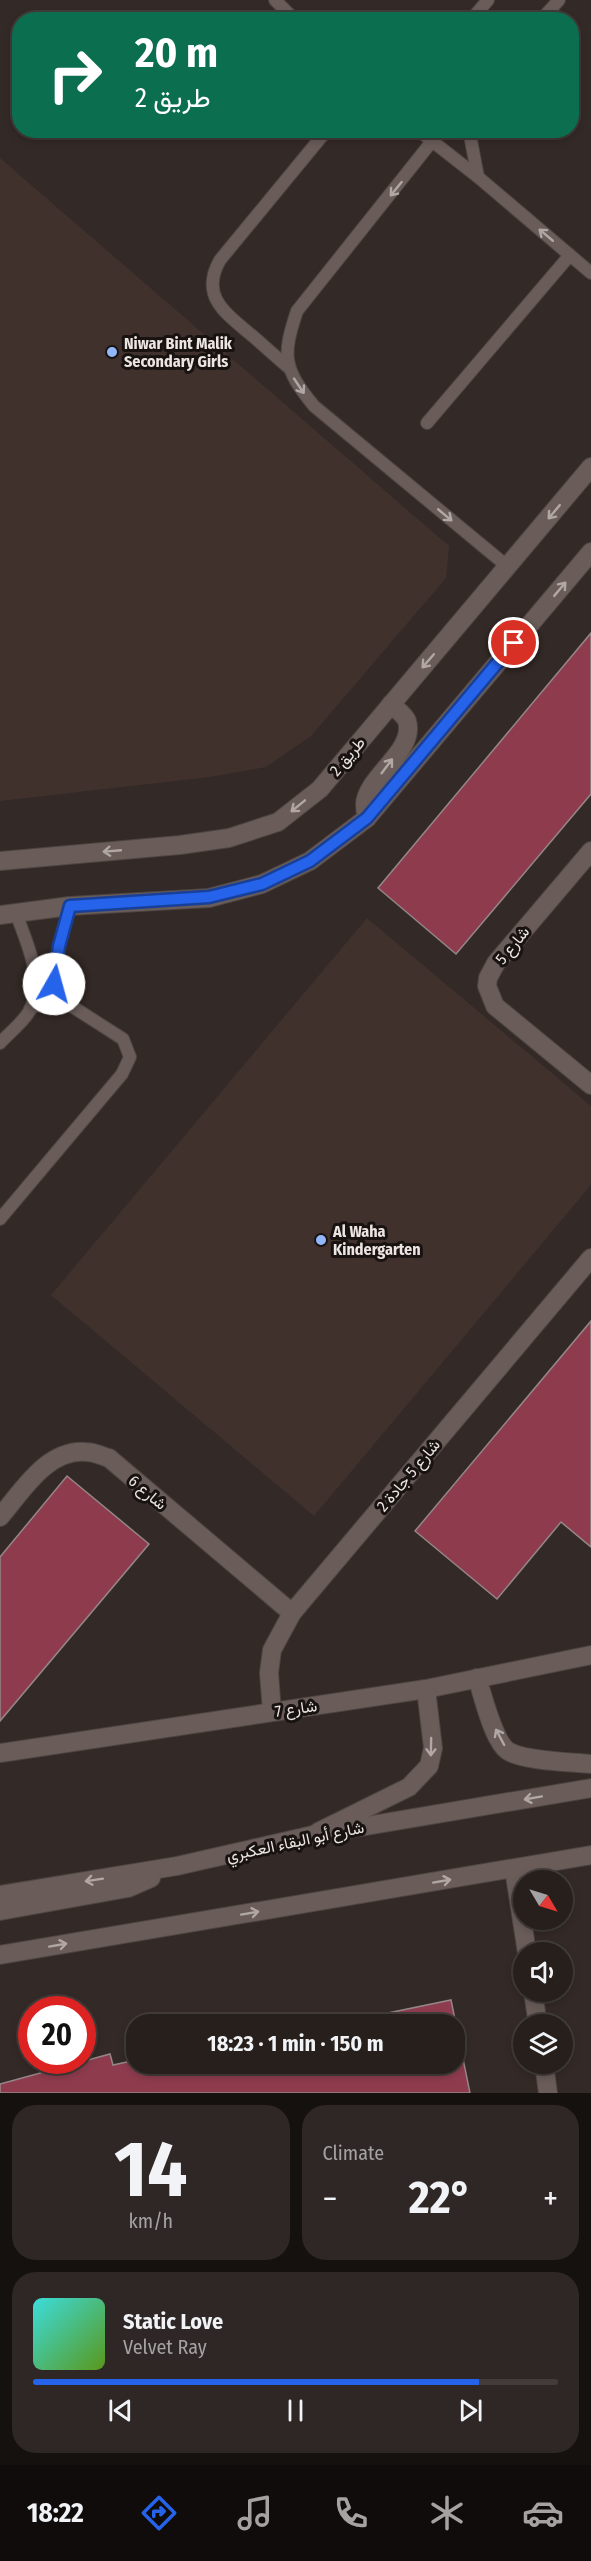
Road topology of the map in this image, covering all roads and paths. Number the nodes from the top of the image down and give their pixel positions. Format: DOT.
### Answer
graph roads {
  1 [pos="488,0"];
  2 [pos="559,0"];
  3 [pos="478,12"];
  4 [pos="548,12"];
  5 [pos="320,138"];
  6 [pos="427,138"];
  7 [pos="435,138"];
  8 [pos="471,138"];
  9 [pos="432,143"];
  10 [pos="478,177"];
  11 [pos="570,255"];
  12 [pos="591,273"];
  13 [pos="288,367"];
  14 [pos="428,423"];
  15 [pos="591,467"];
  16 [pos="591,552"];
  17 [pos="508,567"];
  18 [pos="391,704"];
  19 [pos="367,818"];
  20 [pos="591,851"];
  21 [pos="0,861"];
  22 [pos="70,906"];
  23 [pos="8,914"];
  24 [pos="62,1000"];
  25 [pos="30,1009"];
  26 [pos="0,1043"];
  27 [pos="591,1085"];
  28 [pos="0,1219"];
  29 [pos="591,1258"];
  30 [pos="0,1517"];
  31 [pos="292,1613"];
  32 [pos="591,1655"];
  33 [pos="477,1678"];
  34 [pos="426,1689"];
  35 [pos="272,1712"];
  36 [pos="0,1753"];
  37 [pos="591,1764"];
  38 [pos="591,1788"];
  39 [pos="313,1835"];
  40 [pos="591,1855"];
  41 [pos="177,1866"];
  42 [pos="514,1869"];
  43 [pos="0,1895"];
  44 [pos="0,1911"];
  45 [pos="525,1942"];
  46 [pos="0,1955"];
  47 [pos="545,2074"];
  48 [pos="548,2093"];
  1 -- 3 [label="lane"];
  2 -- 4 [label="lane"];
  5 -- 13 [label="lane"];
  6 -- 9 [label="lane"];
  7 -- 9 [label="lane"];
  8 -- 10 [label="lane"];
  9 -- 10 [label="lane"];
  9 -- 13 [label="lane, one-way"];
  11 -- 10 [label="lane, one-way"];
  11 -- 12 [label="lane"];
  11 -- 14 [label="lane"];
  13 -- 17 [label="lane, one-way"];
  15 -- 17 [label="street, طريق 2, one-way"];
  19 -- 16 [label="street, one-way"];
  17 -- 18 [label="street, طريق 2, one-way"];
  19 -- 18 [label="street, one-way"];
  18 -- 21 [label="street, طريق 2, one-way"];
  19 -- 22 [label="street"];
  20 -- 27 [label="street, شارع 5"];
  22 -- 23 [label="street"];
  22 -- 24 [label="lane"];
  23 -- 25 [label="lane"];
  24 -- 25 [label="lane"];
  24 -- 28 [label="lane"];
  25 -- 26 [label="lane"];
  29 -- 31 [label="street, شارع 5 جادة 2"];
  30 -- 31 [label="street, شارع 6"];
  31 -- 35 [label="street, شارع 5 جادة 2"];
  32 -- 33 [label="street, شارع 7"];
  33 -- 34 [label="street, شارع 7"];
  37 -- 33 [label="street, one-way"];
  34 -- 35 [label="street, شارع 7"];
  34 -- 39 [label="street, one-way"];
  35 -- 36 [label="street, شارع 7"];
  38 -- 39 [label="street, شارع أبو البقاء العكبري, one-way"];
  39 -- 41 [label="street, شارع أبو البقاء العكبري"];
  40 -- 42 [label="street"];
  41 -- 43 [label="street, شارع أبو البقاء العكبري, one-way"];
  41 -- 44 [label="street"];
  42 -- 45 [label="street"];
  46 -- 42 [label="street, one-way"];
  47 -- 48 [label="street"];
}
